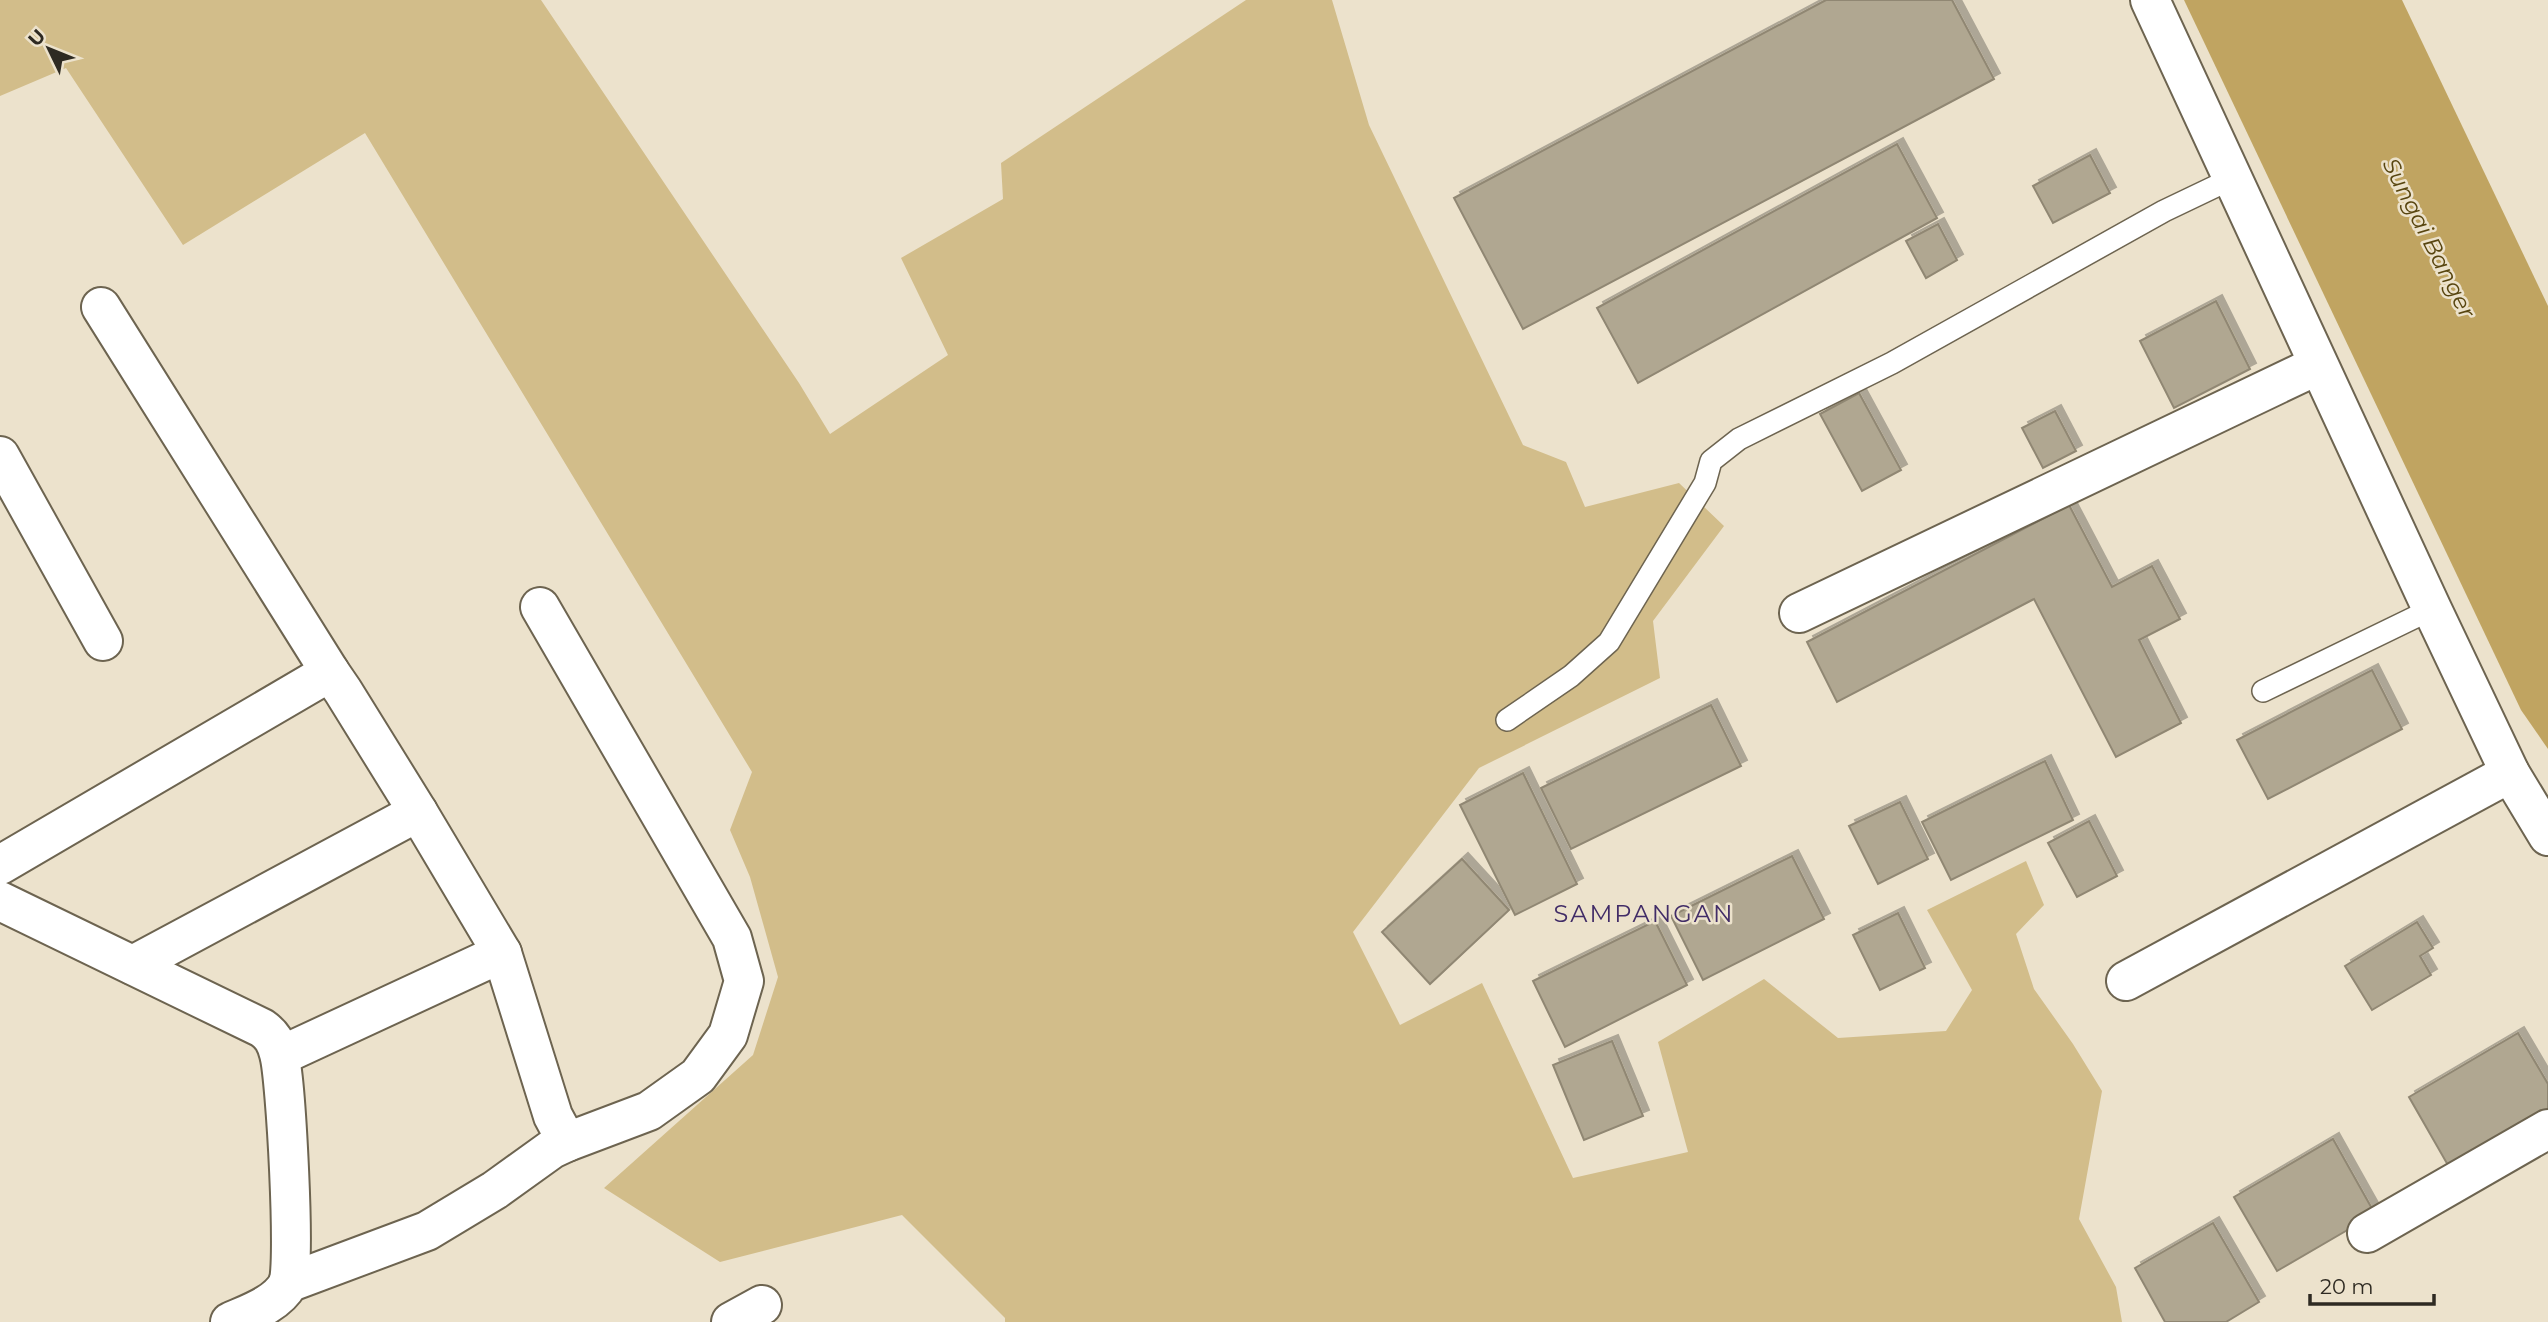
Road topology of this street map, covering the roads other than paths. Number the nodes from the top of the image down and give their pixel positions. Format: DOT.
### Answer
graph roads {
  1 [pos="2150,0"];
  2 [pos="2233,178"];
  3 [pos="101,307"];
  4 [pos="2318,365"];
  5 [pos="0,456"];
  6 [pos="540,607"];
  7 [pos="2432,609"];
  8 [pos="1799,613"];
  9 [pos="103,641"];
  10 [pos="330,672"];
  11 [pos="2263,691"];
  12 [pos="1507,720"];
  13 [pos="2510,773"];
  14 [pos="418,812"];
  15 [pos="2548,836"];
  16 [pos="0,865"];
  17 [pos="0,901"];
  18 [pos="502,953"];
  19 [pos="133,965"];
  20 [pos="2126,981"];
  21 [pos="280,1056"];
  22 [pos="2548,1129"];
  23 [pos="567,1142"];
  24 [pos="2367,1233"];
  25 [pos="288,1283"];
  26 [pos="230,1322"];
  1 -- 2 [label="street"];
  2 -- 4 [label="street"];
  2 -- 12 [label="lane"];
  3 -- 10 [label="street"];
  4 -- 7 [label="street"];
  4 -- 8 [label="street"];
  5 -- 9 [label="street"];
  6 -- 23 [label="street"];
  7 -- 11 [label="lane"];
  7 -- 13 [label="street"];
  10 -- 14 [label="street"];
  10 -- 16 [label="street"];
  13 -- 15 [label="street"];
  13 -- 20 [label="street"];
  14 -- 18 [label="street"];
  14 -- 19 [label="street"];
  17 -- 19 [label="street"];
  18 -- 21 [label="street"];
  18 -- 23 [label="street"];
  19 -- 21 [label="street"];
  21 -- 25 [label="street"];
  22 -- 24 [label="street"];
  23 -- 25 [label="street"];
  25 -- 26 [label="street"];
}
